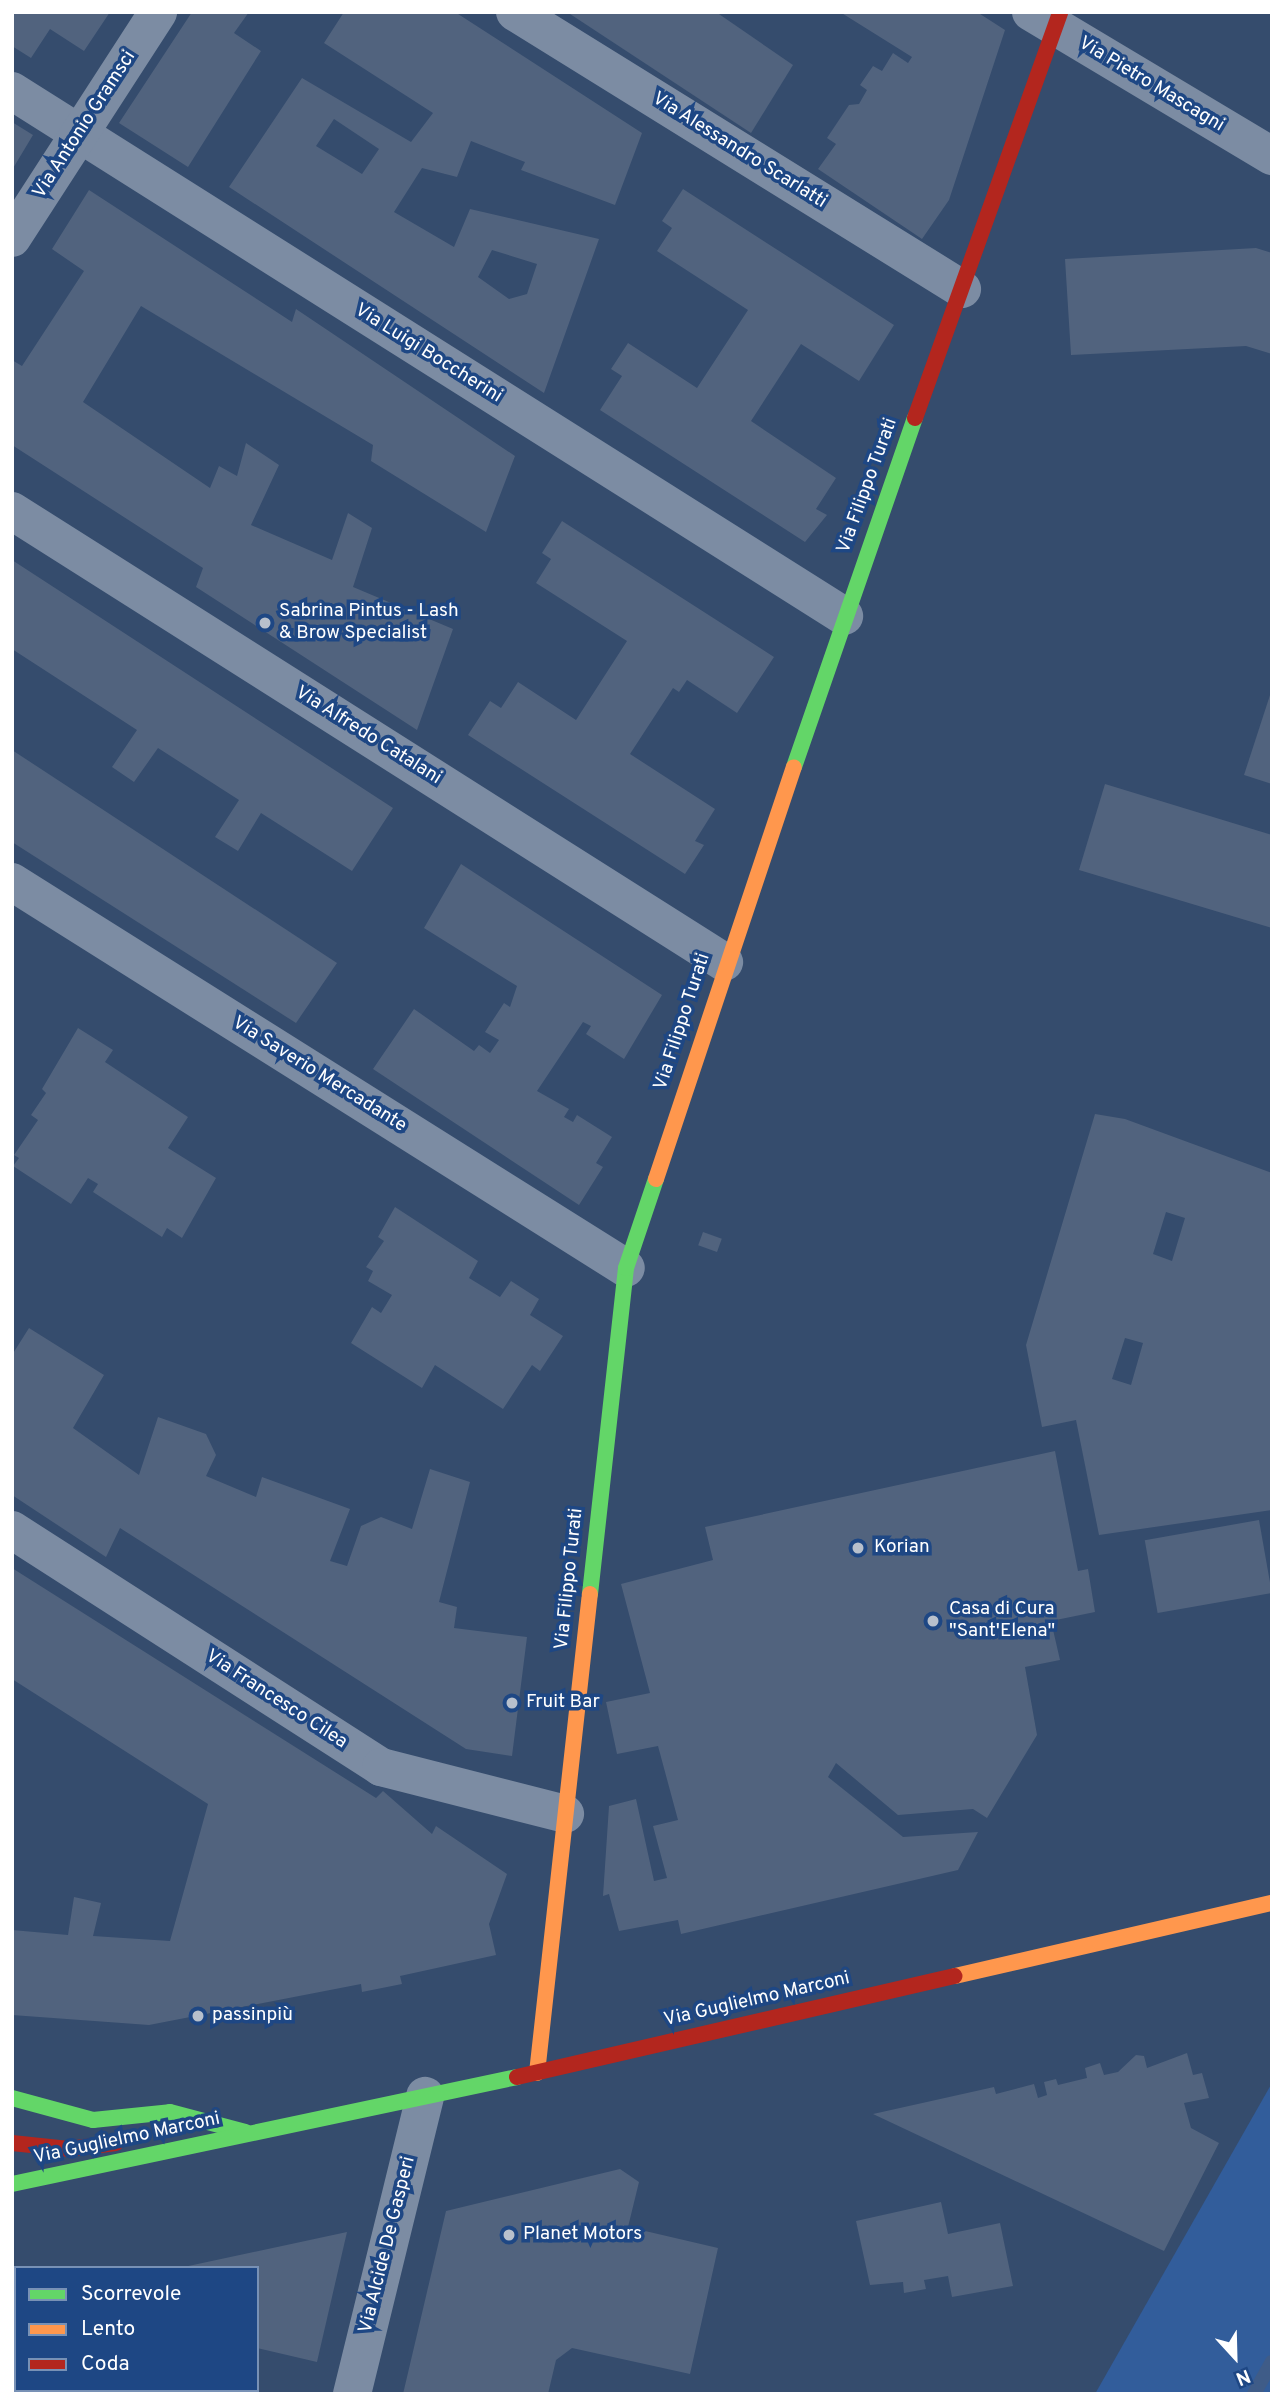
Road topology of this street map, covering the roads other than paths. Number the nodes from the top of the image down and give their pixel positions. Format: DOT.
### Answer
graph roads {
  1 [pos="158,12"];
  2 [pos="515,12"];
  3 [pos="1048,17"];
  4 [pos="12,91"];
  5 [pos="79,134"];
  6 [pos="1272,156"];
  7 [pos="12,238"];
  8 [pos="962,289"];
  9 [pos="12,511"];
  10 [pos="844,616"];
  11 [pos="12,882"];
  12 [pos="724,962"];
  13 [pos="626,1268"];
  14 [pos="12,1530"];
  15 [pos="565,1815"];
  16 [pos="1272,1903"];
  17 [pos="537,2073"];
  18 [pos="425,2096"];
  19 [pos="12,2098"];
  20 [pos="251,2133"];
  21 [pos="12,2143"];
  22 [pos="12,2184"];
  23 [pos="352,2394"];
  1 -- 5 [label="street, Via Antonio Gramsci"];
  2 -- 8 [label="street, Via Alessandro Scarlatti"];
  3 -- 6 [label="street, Via Pietro Mascagni"];
  3 -- 8 [label="street, Via Filippo Turati"];
  4 -- 5 [label="street, Via Luigi Boccherini"];
  5 -- 7 [label="street, Via Antonio Gramsci"];
  5 -- 10 [label="street, Via Luigi Boccherini"];
  8 -- 10 [label="street, Via Filippo Turati"];
  9 -- 12 [label="street, Via Alfredo Catalani"];
  10 -- 12 [label="street, Via Filippo Turati"];
  11 -- 13 [label="street, Via Saverio Mercadante"];
  12 -- 13 [label="street, Via Filippo Turati"];
  13 -- 15 [label="street, Via Filippo Turati"];
  14 -- 15 [label="street, Via Francesco Cilea"];
  15 -- 17 [label="street, Via Filippo Turati"];
  16 -- 17 [label="street, Via Guglielmo Marconi"];
  17 -- 18 [label="street, Via Guglielmo Marconi"];
  18 -- 20 [label="street, Via Guglielmo Marconi"];
  18 -- 23 [label="street, Via Alcide De Gasperi"];
  19 -- 20 [label="street"];
  20 -- 21 [label="street, Via Guglielmo Marconi"];
  20 -- 22 [label="street, Via Guglielmo Marconi"];
}
